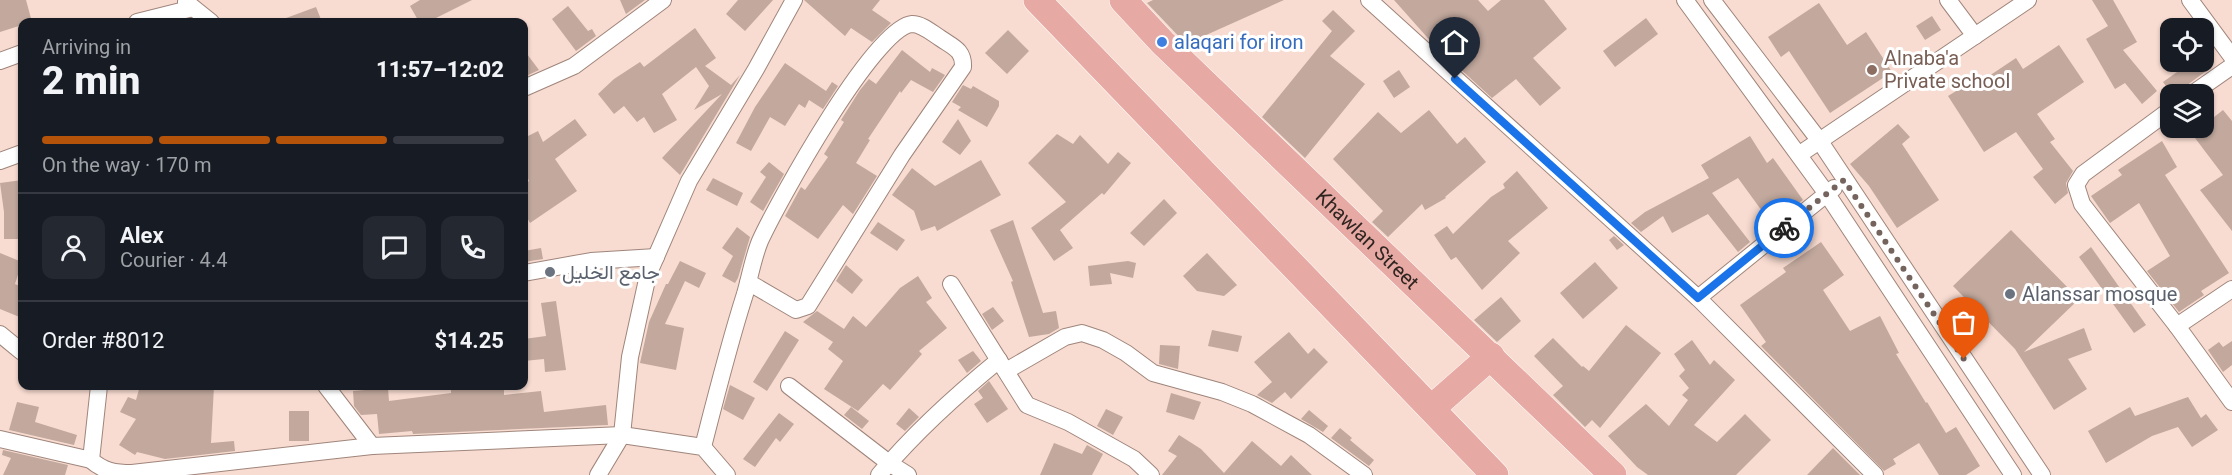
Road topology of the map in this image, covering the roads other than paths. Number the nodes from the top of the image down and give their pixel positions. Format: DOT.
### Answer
graph roads {
  1 [pos="663,0"];
  2 [pos="794,0"];
  3 [pos="1037,0"];
  4 [pos="1124,0"];
  5 [pos="1369,0"];
  6 [pos="1685,0"];
  7 [pos="1712,0"];
  8 [pos="1948,0"];
  9 [pos="2028,0"];
  10 [pos="2190,0"];
  11 [pos="189,4"];
  12 [pos="149,18"];
  13 [pos="206,18"];
  14 [pos="1975,36"];
  15 [pos="18,54"];
  16 [pos="2232,57"];
  17 [pos="0,61"];
  18 [pos="2232,66"];
  19 [pos="2206,84"];
  20 [pos="528,86"];
  21 [pos="2160,117"];
  22 [pos="1819,140"];
  23 [pos="18,154"];
  24 [pos="1800,154"];
  25 [pos="0,161"];
  26 [pos="1844,180"];
  27 [pos="1827,194"];
  28 [pos="656,257"];
  29 [pos="528,272"];
  30 [pos="748,282"];
  31 [pos="951,284"];
  32 [pos="2232,289"];
  33 [pos="1698,298"];
  34 [pos="2177,326"];
  35 [pos="0,334"];
  36 [pos="18,349"];
  37 [pos="1491,356"];
  38 [pos="1003,365"];
  39 [pos="789,386"];
  40 [pos="99,390"];
  41 [pos="329,390"];
  42 [pos="2232,402"];
  43 [pos="1431,408"];
  44 [pos="622,435"];
  45 [pos="0,439"];
  46 [pos="372,446"];
  47 [pos="703,447"];
  48 [pos="91,460"];
  49 [pos="884,469"];
  50 [pos="131,474"];
  51 [pos="598,475"];
  52 [pos="727,475"];
  53 [pos="908,475"];
  54 [pos="1151,475"];
  55 [pos="1364,475"];
  56 [pos="1495,475"];
  57 [pos="1613,475"];
  58 [pos="1875,475"];
  59 [pos="2013,475"];
  60 [pos="2042,475"];
  1 -- 20 [label="street"];
  2 -- 28 [label="street"];
  3 -- 43 [label="main road"];
  4 -- 37 [label="main road, Khawlan Street"];
  5 -- 33 [label="street"];
  6 -- 24 [label="street"];
  7 -- 22 [label="street"];
  8 -- 14 [label="street"];
  9 -- 14 [label="street"];
  10 -- 16 [label="street"];
  11 -- 12 [label="street"];
  11 -- 13 [label="street"];
  14 -- 22 [label="street"];
  15 -- 17 [label="street"];
  18 -- 19 [label="street"];
  21 -- 34 [label="street"];
  22 -- 24 [label="street"];
  22 -- 26 [label="street"];
  23 -- 25 [label="street"];
  24 -- 27 [label="street"];
  26 -- 27 [label="street"];
  26 -- 60 [label="street"];
  27 -- 33 [label="street"];
  27 -- 59 [label="street"];
  28 -- 29 [label="street"];
  28 -- 44 [label="street"];
  30 -- 30 [label="street"];
  30 -- 47 [label="street"];
  31 -- 38 [label="street"];
  32 -- 34 [label="street"];
  33 -- 58 [label="street"];
  34 -- 42 [label="street"];
  35 -- 36 [label="street"];
  37 -- 43 [label="main road"];
  37 -- 57 [label="main road, Khawlan Street"];
  38 -- 49 [label="street"];
  38 -- 54 [label="street"];
  38 -- 55 [label="street"];
  39 -- 49 [label="street"];
  40 -- 48 [label="street"];
  41 -- 46 [label="street"];
  43 -- 56 [label="main road"];
  44 -- 46 [label="street"];
  44 -- 47 [label="street"];
  44 -- 51 [label="street"];
  45 -- 48 [label="street"];
  46 -- 50 [label="street"];
  47 -- 52 [label="street"];
  48 -- 50 [label="street"];
  49 -- 53 [label="street"];
}
